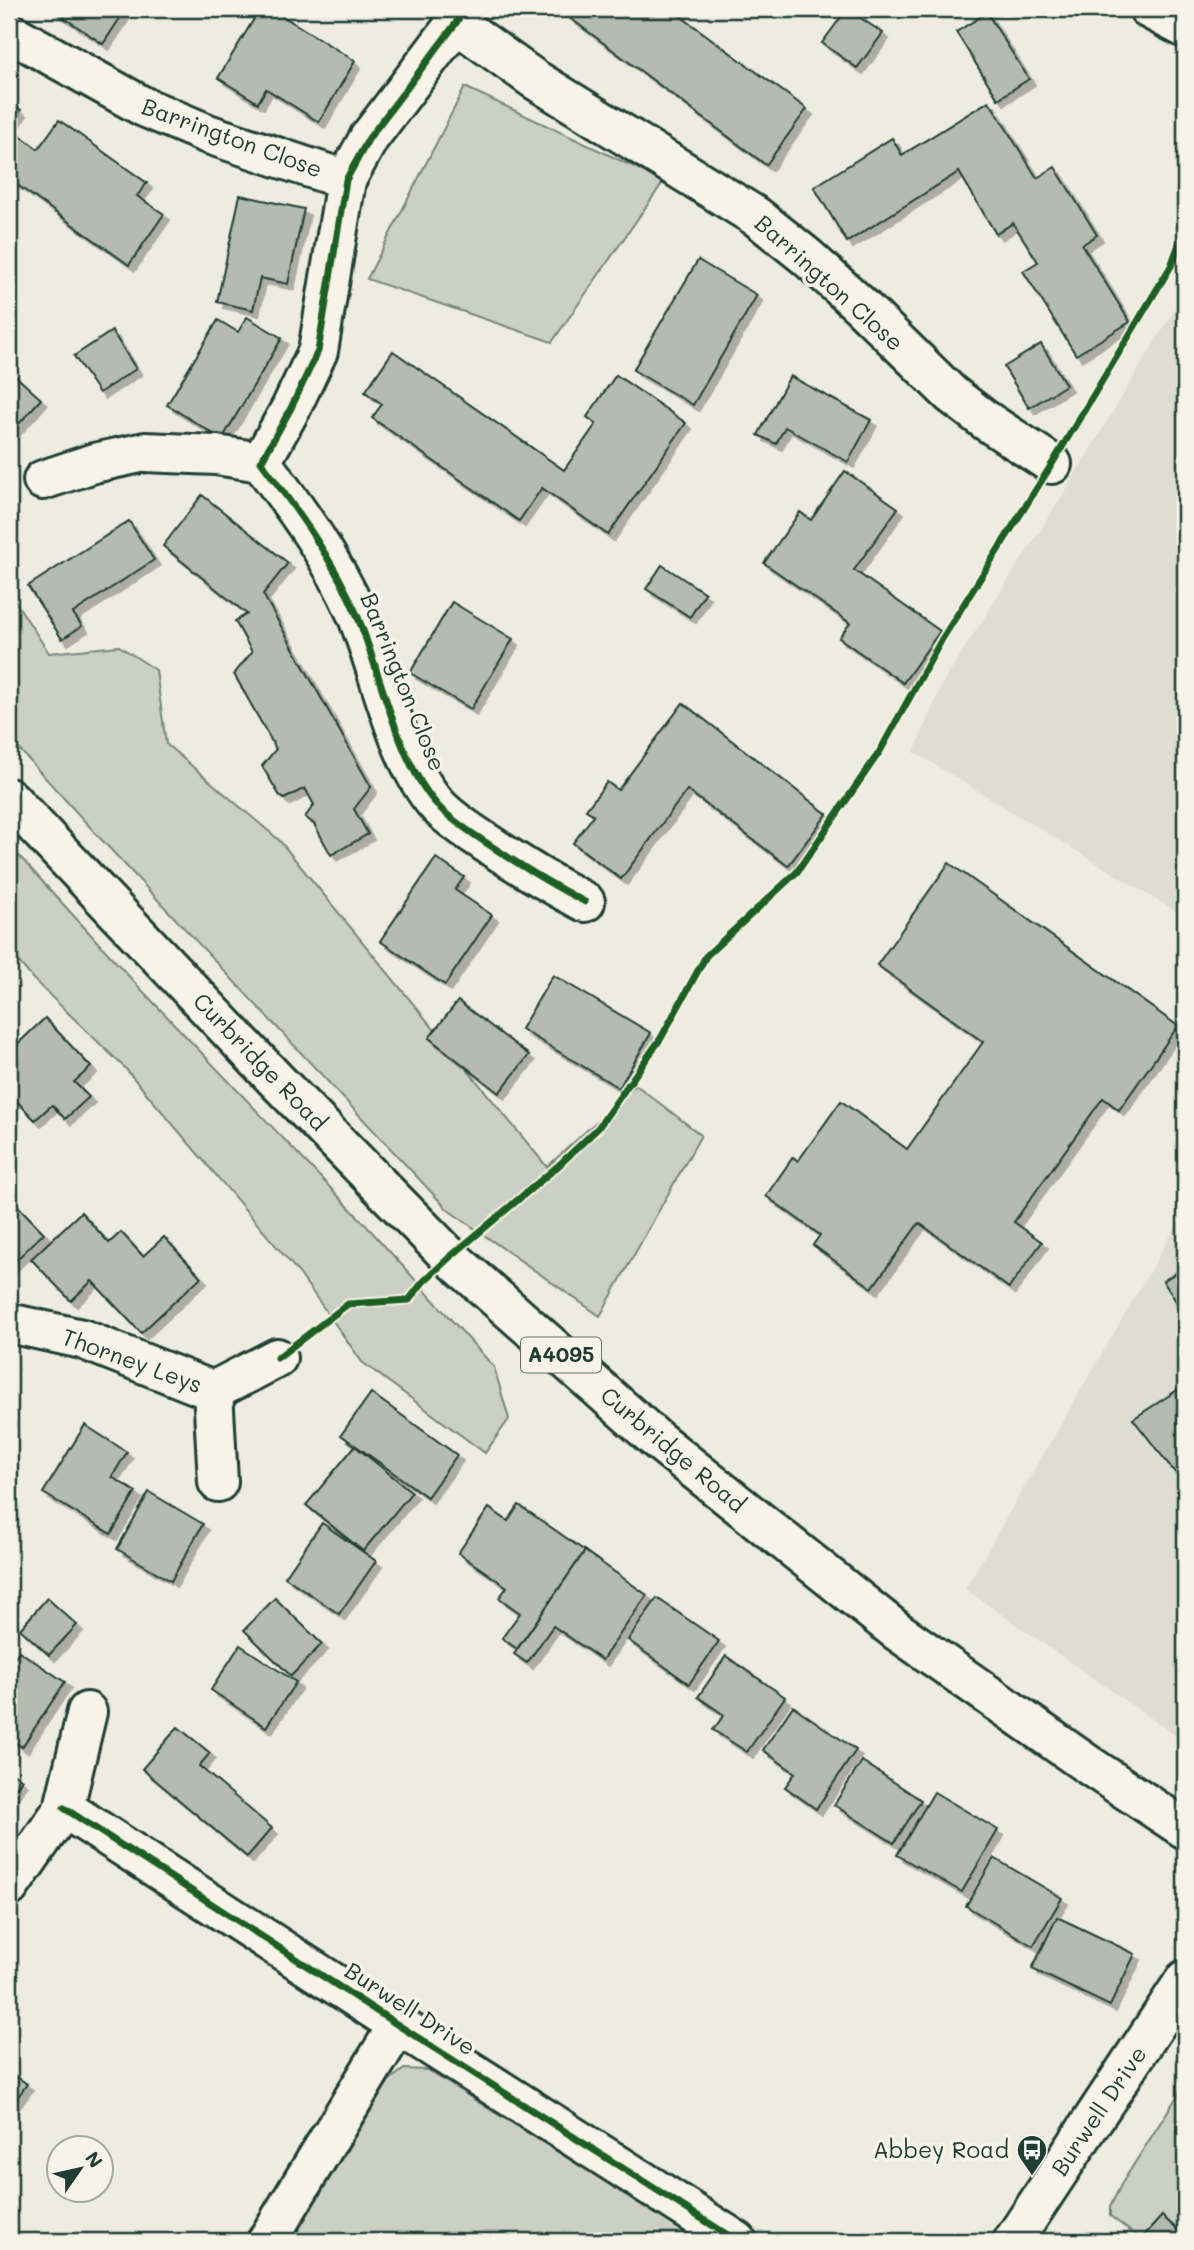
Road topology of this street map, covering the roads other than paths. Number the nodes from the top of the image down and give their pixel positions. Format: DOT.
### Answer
graph roads {
  1 [pos="1149,9"];
  2 [pos="460,16"];
  3 [pos="1185,28"];
  4 [pos="9,32"];
  5 [pos="346,180"];
  6 [pos="261,462"];
  7 [pos="1052,464"];
  8 [pos="43,480"];
  9 [pos="9,798"];
  10 [pos="585,902"];
  11 [pos="9,1323"];
  12 [pos="276,1358"];
  13 [pos="214,1391"];
  14 [pos="218,1482"];
  15 [pos="87,1712"];
  16 [pos="64,1808"];
  17 [pos="1185,1829"];
  18 [pos="9,1887"];
  19 [pos="1185,1980"];
  20 [pos="398,2025"];
  21 [pos="267,2241"];
  22 [pos="737,2241"];
  23 [pos="1013,2241"];
  1 -- 3 [label="street"];
  2 -- 5 [label="street, Barrington Close"];
  2 -- 7 [label="street, Barrington Close"];
  4 -- 5 [label="street, Barrington Close"];
  5 -- 6 [label="street, Barrington Close"];
  6 -- 8 [label="street"];
  6 -- 10 [label="street, Barrington Close"];
  9 -- 17 [label="street, Curbridge Road / A4095"];
  11 -- 13 [label="street, Thorney Leys"];
  12 -- 13 [label="street, Thorney Leys"];
  13 -- 14 [label="street, Thorney Leys"];
  15 -- 16 [label="street"];
  16 -- 18 [label="street"];
  16 -- 20 [label="street, Burwell Drive"];
  19 -- 23 [label="street, Burwell Drive"];
  20 -- 21 [label="street, Burwell Drive"];
  20 -- 22 [label="street, Burwell Drive"];
}
